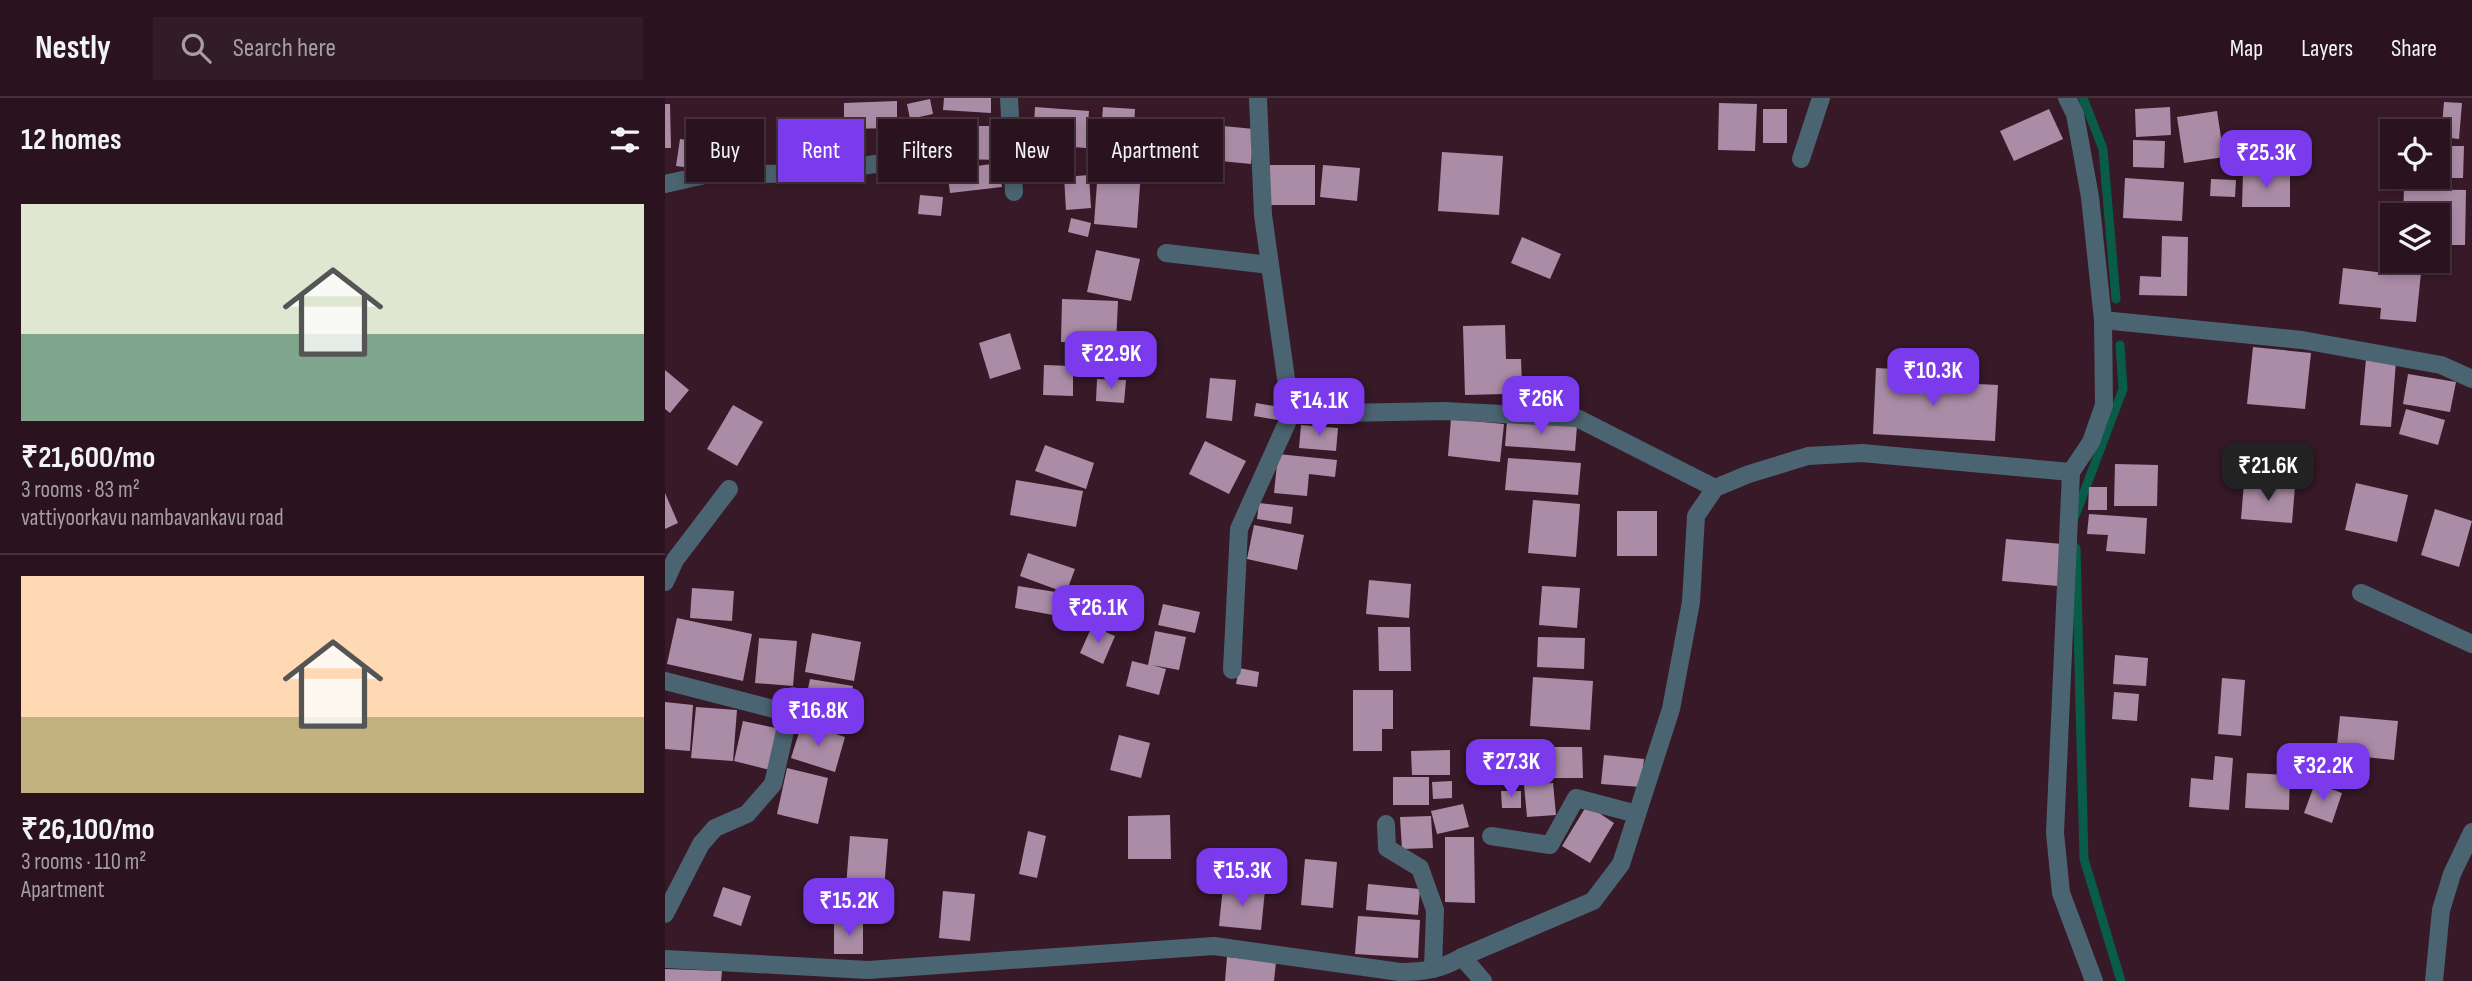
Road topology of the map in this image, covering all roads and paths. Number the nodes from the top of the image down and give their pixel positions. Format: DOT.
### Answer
graph roads {
  1 [pos="1009,98"];
  2 [pos="1258,98"];
  3 [pos="1821,98"];
  4 [pos="2067,98"];
  5 [pos="1801,159"];
  6 [pos="878,164"];
  7 [pos="665,184"];
  8 [pos="1014,192"];
  9 [pos="1166,253"];
  10 [pos="1270,265"];
  11 [pos="2103,320"];
  12 [pos="2472,379"];
  13 [pos="1291,414"];
  14 [pos="2071,472"];
  15 [pos="1715,488"];
  16 [pos="729,489"];
  17 [pos="665,582"];
  18 [pos="2361,593"];
  19 [pos="2472,644"];
  20 [pos="1232,670"];
  21 [pos="665,681"];
  22 [pos="1637,814"];
  23 [pos="1386,824"];
  24 [pos="2472,832"];
  25 [pos="1491,835"];
  26 [pos="665,914"];
  27 [pos="1462,957"];
  28 [pos="665,959"];
  29 [pos="1441,972"];
  30 [pos="1483,981"];
  31 [pos="2094,981"];
  32 [pos="2434,981"];
  1 -- 8 [label="street"];
  2 -- 10 [label="street"];
  3 -- 5 [label="street"];
  4 -- 11 [label="street"];
  6 -- 7 [label="street"];
  9 -- 10 [label="street"];
  10 -- 13 [label="street"];
  11 -- 12 [label="street"];
  11 -- 14 [label="street"];
  13 -- 15 [label="street"];
  13 -- 20 [label="street"];
  14 -- 15 [label="street"];
  14 -- 31 [label="street"];
  15 -- 22 [label="street"];
  16 -- 17 [label="street"];
  18 -- 19 [label="street"];
  21 -- 26 [label="street"];
  22 -- 25 [label="street"];
  22 -- 27 [label="street"];
  23 -- 29 [label="street"];
  24 -- 32 [label="street"];
  27 -- 29 [label="street"];
  27 -- 30 [label="street"];
  28 -- 29 [label="street"];
}
